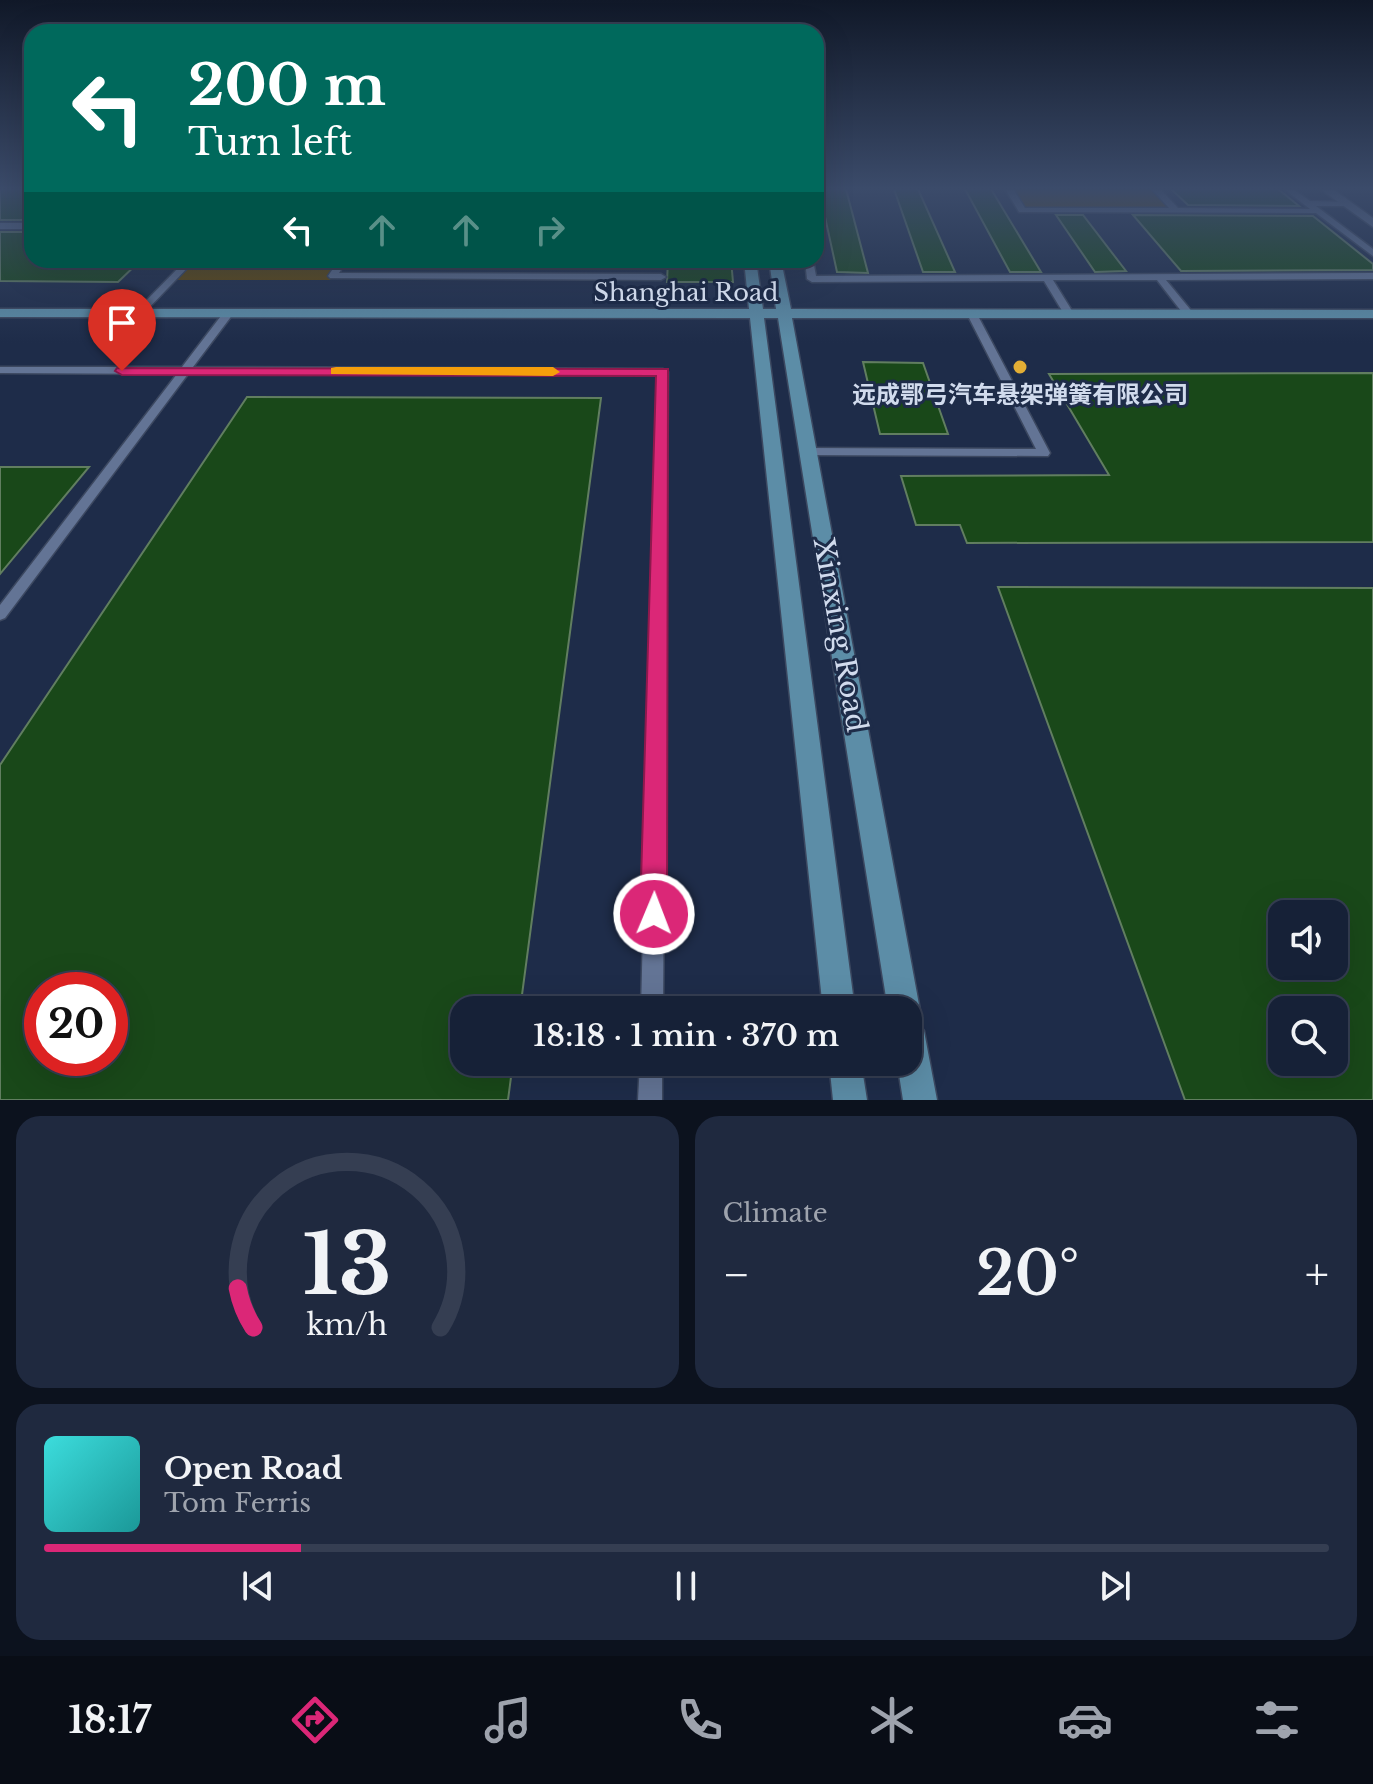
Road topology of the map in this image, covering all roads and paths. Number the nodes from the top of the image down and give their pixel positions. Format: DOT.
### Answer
graph roads {
  1 [pos="1357,240"];
  2 [pos="1373,253"];
  3 [pos="183,268"];
  4 [pos="338,268"];
  5 [pos="751,268"];
  6 [pos="776,268"];
  7 [pos="810,268"];
  8 [pos="1373,276"];
  9 [pos="661,277"];
  10 [pos="1159,277"];
  11 [pos="1047,278"];
  12 [pos="0,313"];
  13 [pos="139,313"];
  14 [pos="228,314"];
  15 [pos="756,314"];
  16 [pos="784,314"];
  17 [pos="972,314"];
  18 [pos="1069,314"];
  19 [pos="1189,314"];
  20 [pos="1373,314"];
  21 [pos="0,370"];
  22 [pos="183,371"];
  23 [pos="808,452"];
  24 [pos="1,611"];
  25 [pos="652,996"];
  26 [pos="837,996"];
  27 [pos="902,996"];
  28 [pos="651,1076"];
  29 [pos="847,1076"];
  30 [pos="916,1076"];
  31 [pos="650,1100"];
  32 [pos="850,1100"];
  33 [pos="920,1100"];
  1 -- 2 [label="lane"];
  3 -- 13 [label="lane"];
  4 -- 9 [label="lane"];
  5 -- 15 [label="street, Xinxing Road"];
  6 -- 16 [label="street, Xinxing Road"];
  7 -- 11 [label="lane"];
  8 -- 10 [label="lane"];
  10 -- 11 [label="lane"];
  10 -- 19 [label="lane"];
  11 -- 18 [label="lane"];
  12 -- 13 [label="street, Shanghai Road"];
  13 -- 14 [label="street, Shanghai Road"];
  14 -- 15 [label="street, Shanghai Road"];
  14 -- 22 [label="lane"];
  15 -- 16 [label="street, Shanghai Road"];
  15 -- 26 [label="street, Xinxing Road"];
  16 -- 17 [label="street, Shanghai Road"];
  16 -- 23 [label="street, Xinxing Road"];
  17 -- 18 [label="street, Shanghai Road"];
  17 -- 23 [label="lane"];
  18 -- 19 [label="street, Shanghai Road"];
  19 -- 20 [label="street, Shanghai Road"];
  21 -- 22 [label="lane"];
  22 -- 24 [label="lane"];
  22 -- 25 [label="lane"];
  23 -- 27 [label="street, Xinxing Road"];
  28 -- 31 [label="lane"];
  29 -- 32 [label="street"];
  30 -- 33 [label="street"];
}
